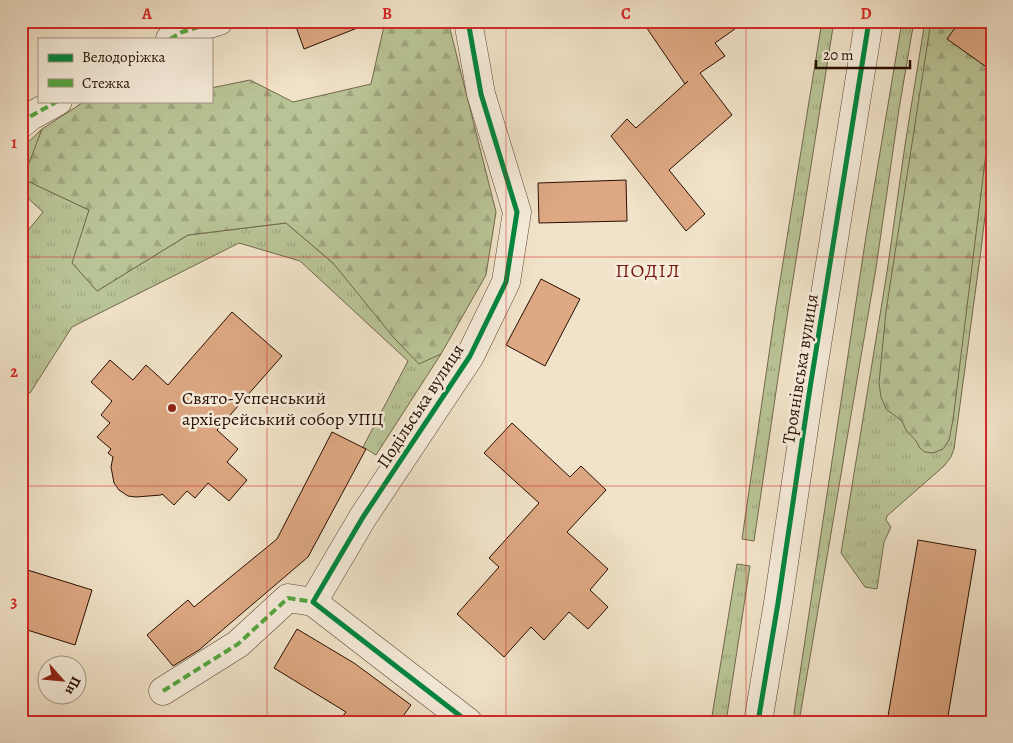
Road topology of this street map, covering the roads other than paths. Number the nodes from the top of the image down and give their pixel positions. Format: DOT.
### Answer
graph roads {
  1 [pos="219,21"];
  2 [pos="468,21"];
  3 [pos="869,21"];
  4 [pos="172,38"];
  5 [pos="56,102"];
  6 [pos="21,124"];
  7 [pos="312,602"];
  8 [pos="163,691"];
  9 [pos="468,722"];
  10 [pos="758,722"];
  1 -- 4 [label="street"];
  2 -- 7 [label="street, Подільська вулиця"];
  3 -- 10 [label="street, Троянівська вулиця"];
  5 -- 6 [label="street"];
  7 -- 8 [label="street"];
  7 -- 9 [label="street"];
}
